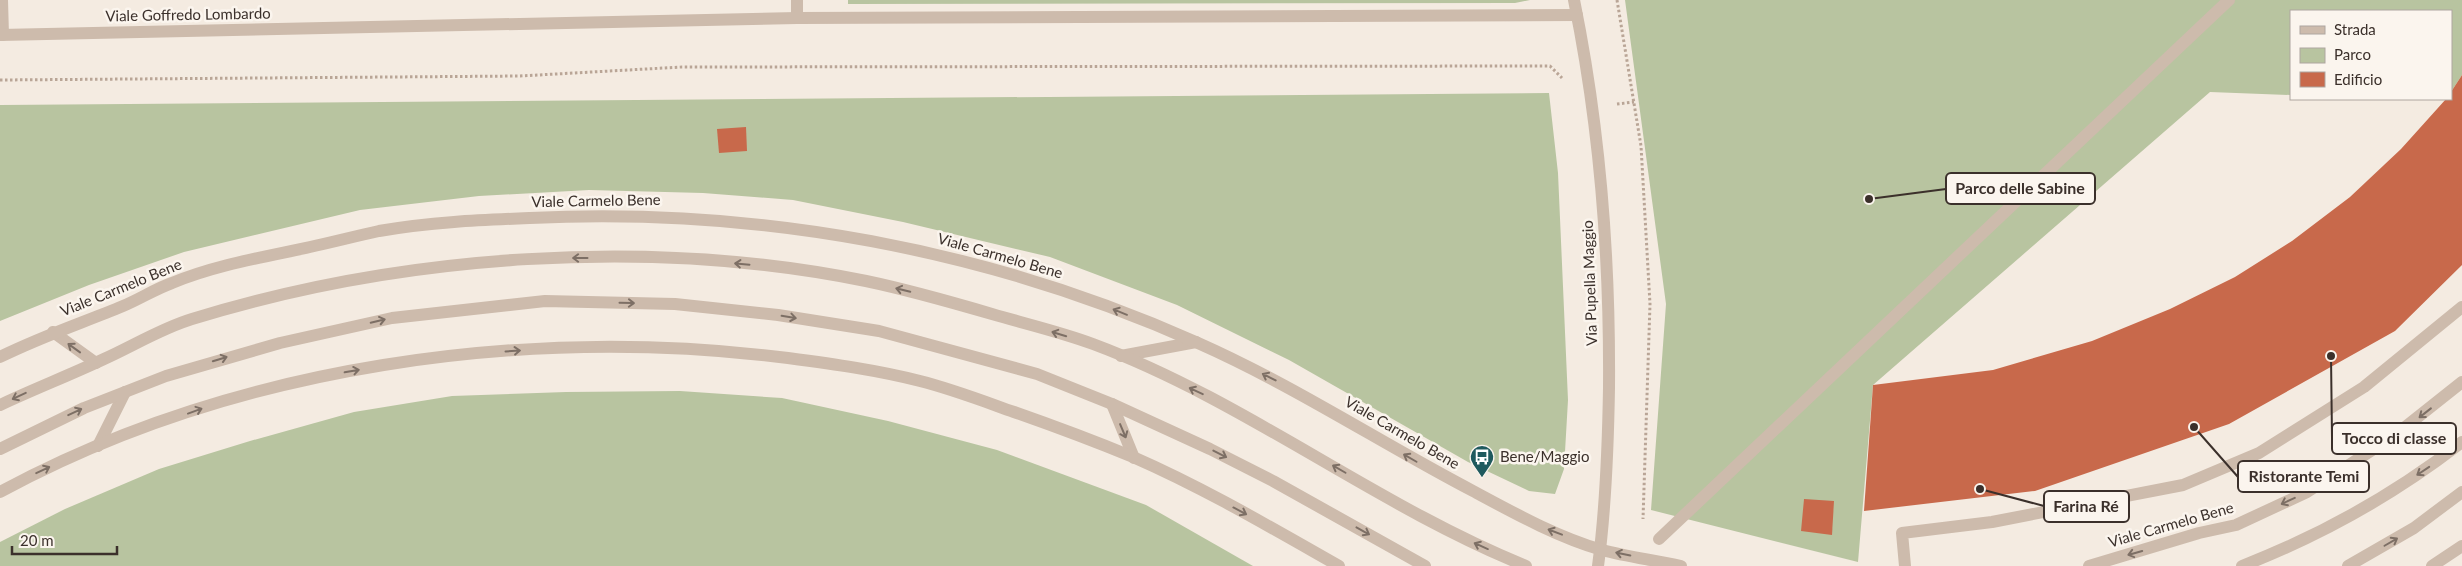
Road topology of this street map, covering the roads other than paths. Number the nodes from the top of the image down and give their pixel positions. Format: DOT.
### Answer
graph roads {
  1 [pos="2,0"];
  2 [pos="797,0"];
  3 [pos="1574,0"];
  4 [pos="2229,0"];
  5 [pos="1577,14"];
  6 [pos="797,18"];
  7 [pos="2,35"];
  8 [pos="2462,307"];
  9 [pos="53,332"];
  10 [pos="1196,342"];
  11 [pos="1121,356"];
  12 [pos="0,357"];
  13 [pos="96,363"];
  14 [pos="2462,382"];
  15 [pos="124,392"];
  16 [pos="1112,404"];
  17 [pos="0,405"];
  18 [pos="2462,442"];
  19 [pos="98,446"];
  20 [pos="0,449"];
  21 [pos="1134,458"];
  22 [pos="0,492"];
  23 [pos="2462,492"];
  24 [pos="1659,539"];
  25 [pos="2462,546"];
  26 [pos="1600,549"];
  27 [pos="1339,566"];
  28 [pos="1425,566"];
  29 [pos="1526,566"];
  30 [pos="1598,566"];
  31 [pos="1681,566"];
  32 [pos="1905,566"];
  33 [pos="2089,566"];
  34 [pos="2242,566"];
  35 [pos="2348,566"];
  36 [pos="2432,566"];
  1 -- 7 [label="street"];
  2 -- 6 [label="street"];
  3 -- 5 [label="street, Via Pupella Maggio"];
  4 -- 24 [label="street"];
  5 -- 6 [label="street, Viale Goffredo Lombardo"];
  5 -- 26 [label="street, Via Pupella Maggio"];
  6 -- 7 [label="street, Viale Goffredo Lombardo"];
  8 -- 32 [label="street"];
  10 -- 9 [label="street, Viale Carmelo Bene, one-way"];
  9 -- 12 [label="street, Viale Carmelo Bene"];
  13 -- 9 [label="street, one-way"];
  10 -- 11 [label="street"];
  26 -- 10 [label="street, Viale Carmelo Bene, one-way"];
  11 -- 13 [label="street, one-way"];
  29 -- 11 [label="street, one-way"];
  13 -- 17 [label="street, one-way"];
  14 -- 33 [label="street, Viale Carmelo Bene, one-way"];
  15 -- 16 [label="street, one-way"];
  15 -- 19 [label="street"];
  20 -- 15 [label="street, one-way"];
  16 -- 21 [label="street, one-way"];
  16 -- 28 [label="street, one-way"];
  18 -- 34 [label="street, one-way"];
  19 -- 21 [label="street, one-way"];
  22 -- 19 [label="street, one-way"];
  21 -- 27 [label="street, one-way"];
  35 -- 23 [label="street, one-way"];
  25 -- 36 [label="street"];
  26 -- 30 [label="street, Via Pupella Maggio"];
  31 -- 26 [label="street, Viale Carmelo Bene, one-way"];
}
